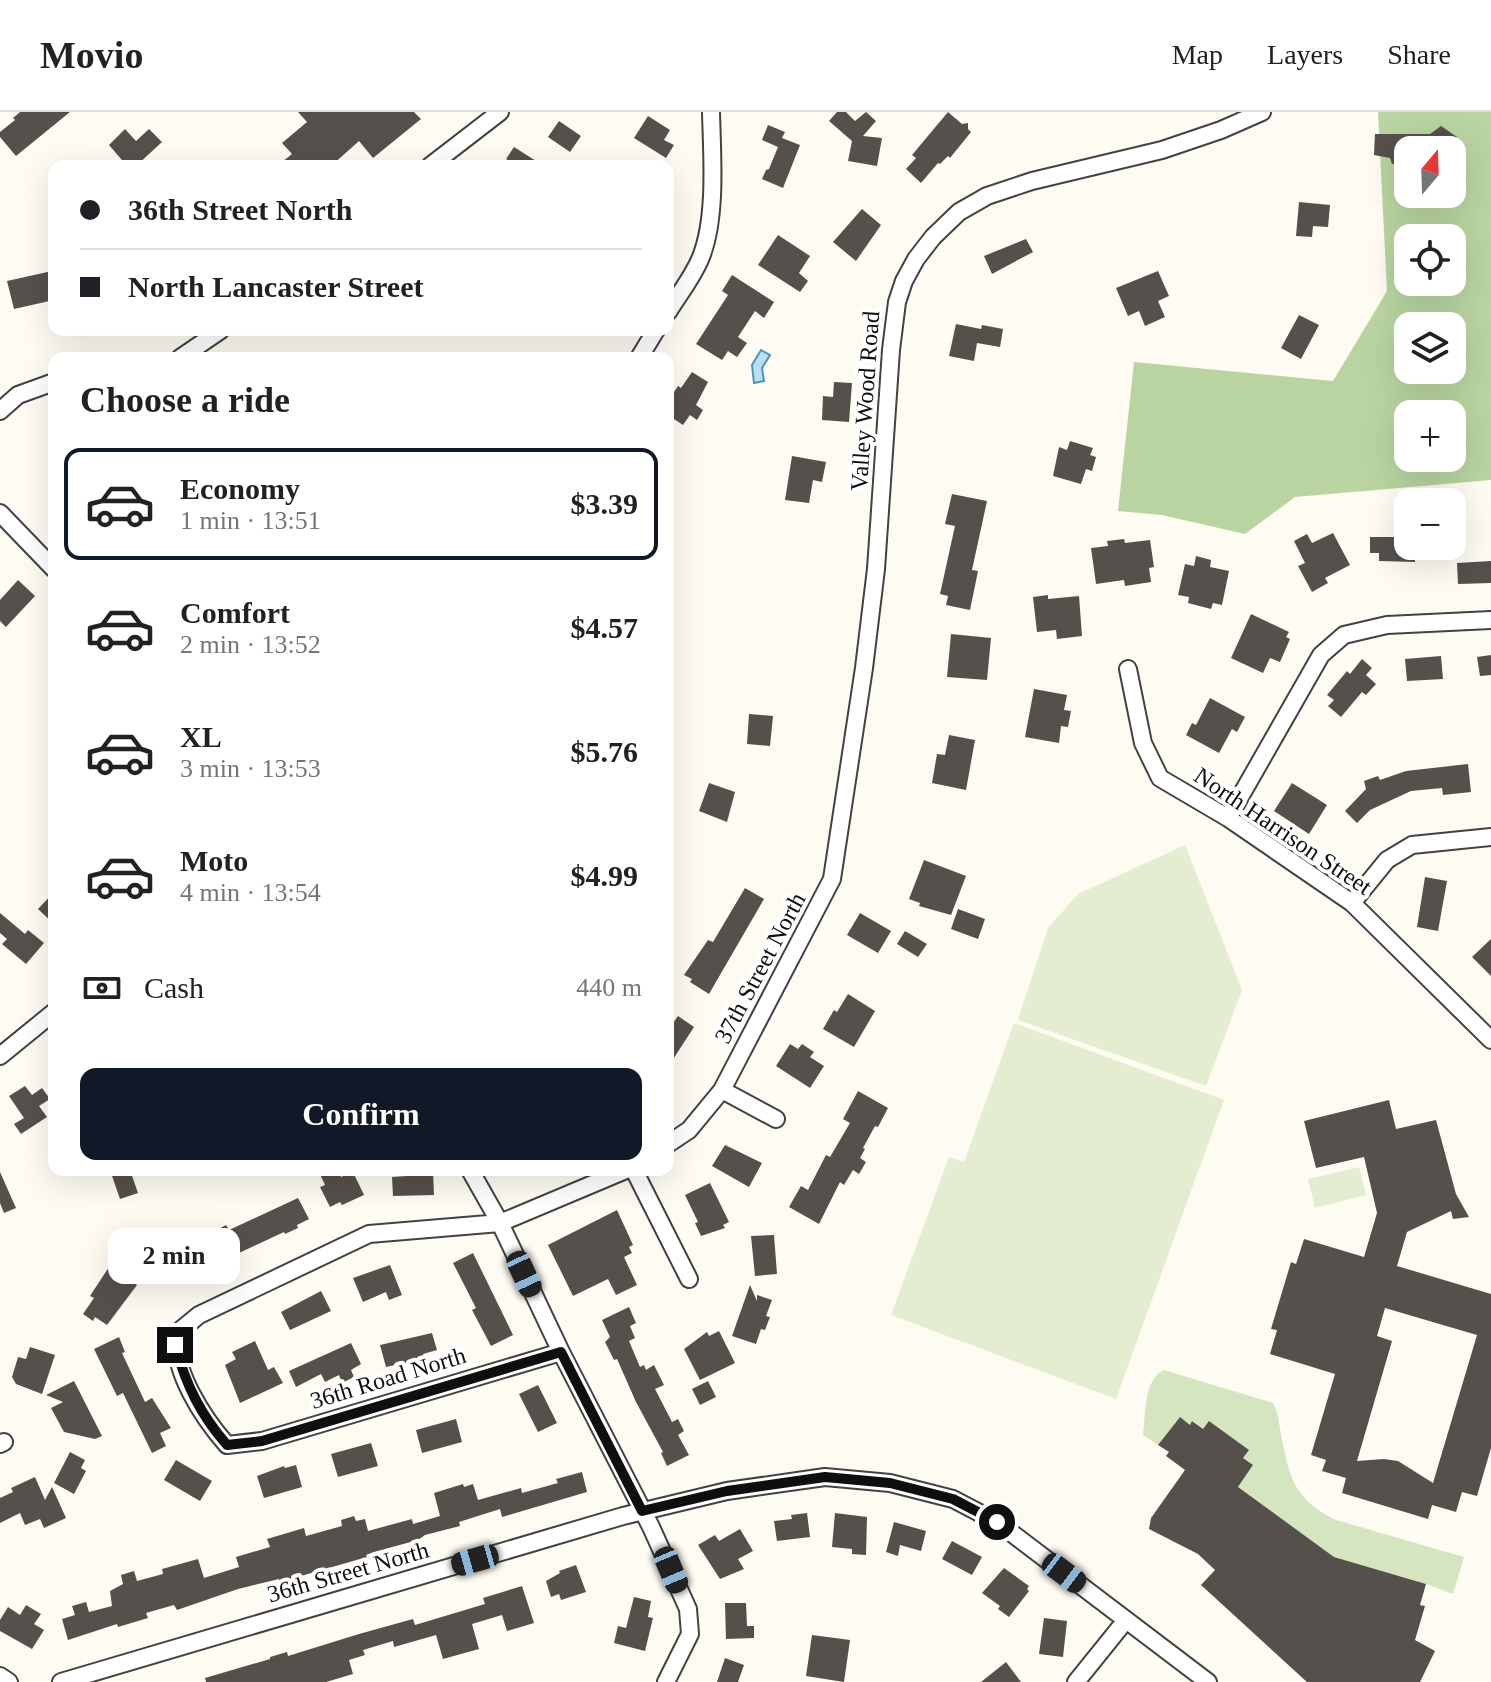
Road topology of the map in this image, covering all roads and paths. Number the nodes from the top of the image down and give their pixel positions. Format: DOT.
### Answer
graph roads {
  1 [pos="500,112"];
  2 [pos="711,112"];
  3 [pos="1262,112"];
  4 [pos="438,160"];
  5 [pos="674,302"];
  6 [pos="212,336"];
  7 [pos="189,352"];
  8 [pos="48,384"];
  9 [pos="0,411"];
  10 [pos="0,513"];
  11 [pos="48,563"];
  12 [pos="1491,620"];
  13 [pos="1128,669"];
  14 [pos="846,790"];
  15 [pos="1228,818"];
  16 [pos="1491,837"];
  17 [pos="1352,903"];
  18 [pos="48,1017"];
  19 [pos="1491,1040"];
  20 [pos="0,1056"];
  21 [pos="722,1090"];
  22 [pos="776,1119"];
  23 [pos="674,1140"];
  24 [pos="473,1176"];
  25 [pos="612,1176"];
  26 [pos="637,1176"];
  27 [pos="500,1223"];
  28 [pos="689,1279"];
  29 [pos="561,1352"];
  30 [pos="642,1511"];
  31 [pos="1126,1620"];
  32 [pos="0,1676"];
  33 [pos="9,1682"];
  34 [pos="61,1682"];
  35 [pos="666,1682"];
  36 [pos="1076,1682"];
  37 [pos="1208,1682"];
  1 -- 4 [label="street"];
  2 -- 5 [label="street"];
  3 -- 14 [label="street, Valley Wood Road"];
  6 -- 7 [label="street"];
  8 -- 9 [label="street"];
  10 -- 11 [label="street"];
  12 -- 15 [label="street"];
  13 -- 15 [label="street, North Harrison Street"];
  14 -- 21 [label="street, 37th Street North"];
  15 -- 17 [label="street, North Harrison Street"];
  16 -- 17 [label="street"];
  17 -- 19 [label="street, North Harrison Street"];
  18 -- 20 [label="street"];
  21 -- 22 [label="street"];
  21 -- 23 [label="street, 37th Street North"];
  24 -- 27 [label="street"];
  25 -- 27 [label="street"];
  26 -- 28 [label="street"];
  27 -- 29 [label="street"];
  27 -- 29 [label="street, 36th Road North"];
  29 -- 30 [label="street"];
  30 -- 31 [label="street, 36th Street North"];
  30 -- 34 [label="street, 36th Street North"];
  30 -- 35 [label="street"];
  31 -- 36 [label="street"];
  31 -- 37 [label="street, 36th Street North"];
  32 -- 33 [label="street"];
}
